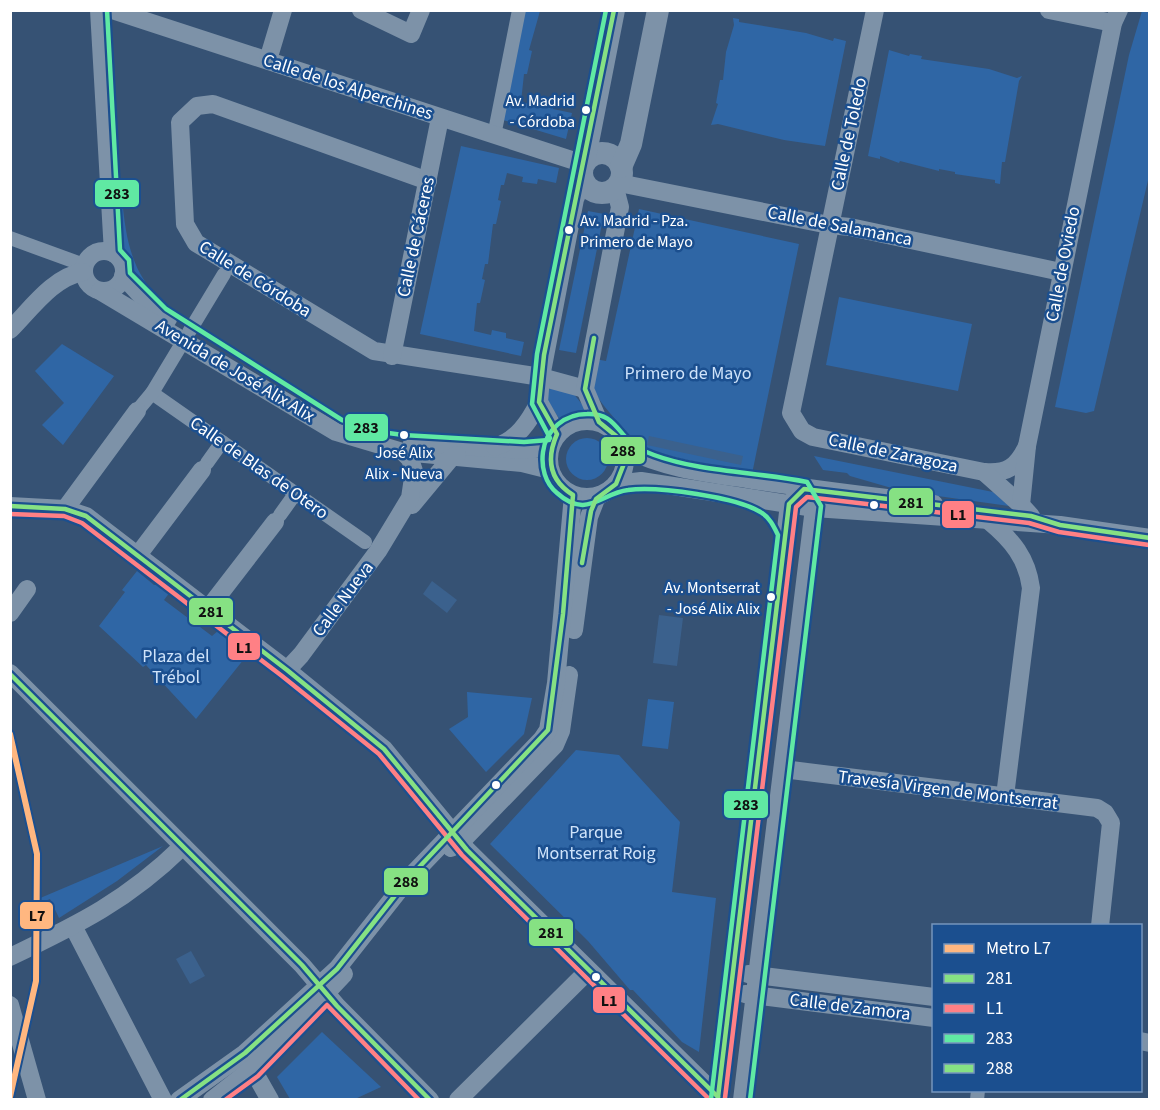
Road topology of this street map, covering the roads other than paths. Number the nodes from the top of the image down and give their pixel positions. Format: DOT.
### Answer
graph roads {
  1 [pos="99,10"];
  2 [pos="112,10"];
  3 [pos="283,10"];
  4 [pos="361,10"];
  5 [pos="421,10"];
  6 [pos="519,10"];
  7 [pos="614,10"];
  8 [pos="658,10"];
  9 [pos="875,10"];
  10 [pos="1049,10"];
  11 [pos="1116,17"];
  12 [pos="268,60"];
  13 [pos="440,118"];
  14 [pos="494,135"];
  15 [pos="584,169"];
  16 [pos="618,179"];
  17 [pos="428,181"];
  18 [pos="829,225"];
  19 [pos="10,238"];
  20 [pos="94,260"];
  21 [pos="1061,272"];
  22 [pos="224,274"];
  23 [pos="123,276"];
  24 [pos="100,291"];
  25 [pos="10,330"];
  26 [pos="186,336"];
  27 [pos="392,356"];
  28 [pos="541,377"];
  29 [pos="585,389"];
  30 [pos="152,393"];
  31 [pos="539,402"];
  32 [pos="137,411"];
  33 [pos="599,422"];
  34 [pos="802,432"];
  35 [pos="554,441"];
  36 [pos="222,442"];
  37 [pos="1027,446"];
  38 [pos="489,447"];
  39 [pos="624,448"];
  40 [pos="403,452"];
  41 [pos="451,458"];
  42 [pos="204,466"];
  43 [pos="550,470"];
  44 [pos="984,472"];
  45 [pos="616,484"];
  46 [pos="804,489"];
  47 [pos="295,495"];
  48 [pos="573,495"];
  49 [pos="600,495"];
  50 [pos="744,496"];
  51 [pos="789,504"];
  52 [pos="10,506"];
  53 [pos="814,508"];
  54 [pos="65,509"];
  55 [pos="838,510"];
  56 [pos="1026,511"];
  57 [pos="277,518"];
  58 [pos="989,521"];
  59 [pos="395,525"];
  60 [pos="1060,525"];
  61 [pos="812,530"];
  62 [pos="786,533"];
  63 [pos="1149,538"];
  64 [pos="365,542"];
  65 [pos="138,555"];
  66 [pos="27,589"];
  67 [pos="208,609"];
  68 [pos="10,613"];
  69 [pos="287,670"];
  70 [pos="10,673"];
  71 [pos="783,769"];
  72 [pos="1005,796"];
  73 [pos="455,837"];
  74 [pos="183,846"];
  75 [pos="1100,924"];
  76 [pos="74,928"];
  77 [pos="10,957"];
  78 [pos="588,971"];
  79 [pos="734,972"];
  80 [pos="758,975"];
  81 [pos="323,989"];
  82 [pos="732,992"];
  83 [pos="756,995"];
  84 [pos="932,997"];
  85 [pos="10,1005"];
  86 [pos="932,1018"];
  87 [pos="253,1070"];
  88 [pos="719,1099"];
  89 [pos="37,1100"];
  90 [pos="163,1100"];
  91 [pos="178,1100"];
  92 [pos="212,1100"];
  93 [pos="270,1100"];
  94 [pos="430,1100"];
  95 [pos="458,1100"];
  96 [pos="742,1100"];
  1 -- 20 [label="street"];
  2 -- 12 [label="street, Calle de los Alperchines"];
  3 -- 12 [label="street"];
  4 -- 5 [label="street"];
  6 -- 14 [label="street"];
  7 -- 15 [label="street"];
  8 -- 16 [label="street"];
  9 -- 18 [label="street, Calle de Toledo"];
  10 -- 11 [label="street"];
  11 -- 21 [label="street, Calle de Oviedo"];
  12 -- 13 [label="street, Calle de los Alperchines"];
  13 -- 14 [label="street, Calle de los Alperchines"];
  13 -- 17 [label="street, Calle de Cáceres"];
  14 -- 15 [label="street, Calle de los Alperchines"];
  15 -- 16 [label="street"];
  15 -- 16 [label="street"];
  15 -- 28 [label="street"];
  16 -- 18 [label="street, Calle de Salamanca"];
  16 -- 29 [label="street"];
  17 -- 27 [label="street, Calle de Cáceres"];
  17 -- 27 [label="street, Calle de Córdoba"];
  18 -- 21 [label="street, Calle de Salamanca"];
  18 -- 34 [label="street, Calle de Toledo"];
  19 -- 20 [label="street"];
  20 -- 23 [label="street"];
  20 -- 24 [label="street, Avenida de José Alix Alix"];
  20 -- 25 [label="street"];
  21 -- 37 [label="street, Calle de Oviedo"];
  22 -- 26 [label="street"];
  23 -- 24 [label="street"];
  23 -- 26 [label="street, Avenida de José Alix Alix"];
  24 -- 26 [label="street, Avenida de José Alix Alix"];
  26 -- 30 [label="street"];
  26 -- 38 [label="street, Avenida de José Alix Alix"];
  26 -- 40 [label="street, Avenida de José Alix Alix"];
  27 -- 28 [label="street, Calle de Córdoba"];
  28 -- 29 [label="street, Calle de Córdoba"];
  28 -- 31 [label="street"];
  29 -- 33 [label="street"];
  30 -- 32 [label="street"];
  30 -- 36 [label="street, Calle de Blas de Otero"];
  31 -- 35 [label="street"];
  31 -- 38 [label="street, Calle Nueva"];
  32 -- 54 [label="street"];
  33 -- 35 [label="street"];
  33 -- 39 [label="street"];
  34 -- 44 [label="street, Calle de Zaragoza"];
  35 -- 38 [label="street, Avenida de José Alix Alix"];
  35 -- 43 [label="street"];
  36 -- 42 [label="street"];
  36 -- 47 [label="street, Calle de Blas de Otero"];
  37 -- 44 [label="street, Calle de Zaragoza"];
  37 -- 56 [label="street, Calle de Oviedo"];
  38 -- 41 [label="street, Calle Nueva"];
  39 -- 45 [label="street"];
  39 -- 46 [label="street"];
  40 -- 41 [label="street, Avenida de José Alix Alix"];
  40 -- 59 [label="street, Calle Nueva"];
  41 -- 43 [label="street, Avenida de José Alix Alix"];
  41 -- 59 [label="street, Calle Nueva"];
  42 -- 65 [label="street"];
  43 -- 48 [label="street"];
  44 -- 56 [label="street, Calle de Zaragoza"];
  45 -- 49 [label="street"];
  45 -- 50 [label="street"];
  46 -- 51 [label="street"];
  46 -- 53 [label="street"];
  46 -- 56 [label="street"];
  47 -- 57 [label="street"];
  47 -- 64 [label="street, Calle de Blas de Otero"];
  48 -- 49 [label="street"];
  48 -- 73 [label="street"];
  49 -- 73 [label="street"];
  50 -- 51 [label="street"];
  50 -- 62 [label="street"];
  51 -- 53 [label="street"];
  51 -- 62 [label="street"];
  52 -- 54 [label="street"];
  53 -- 55 [label="street"];
  53 -- 61 [label="street"];
  54 -- 65 [label="street"];
  55 -- 58 [label="street"];
  55 -- 61 [label="street"];
  56 -- 60 [label="street"];
  57 -- 67 [label="street"];
  58 -- 60 [label="street"];
  58 -- 72 [label="street"];
  59 -- 69 [label="street, Calle Nueva"];
  60 -- 63 [label="street"];
  61 -- 71 [label="street"];
  62 -- 79 [label="street"];
  65 -- 67 [label="street"];
  66 -- 68 [label="street"];
  67 -- 69 [label="street"];
  69 -- 73 [label="street"];
  70 -- 74 [label="street"];
  71 -- 72 [label="street, Travesía Virgen de Montserrat"];
  71 -- 80 [label="street"];
  72 -- 75 [label="street, Travesía Virgen de Montserrat"];
  73 -- 78 [label="street"];
  73 -- 81 [label="street"];
  74 -- 76 [label="street"];
  74 -- 81 [label="street"];
  76 -- 77 [label="street"];
  76 -- 90 [label="street"];
  78 -- 88 [label="street"];
  78 -- 95 [label="street"];
  79 -- 80 [label="street, Calle de Zamora"];
  79 -- 82 [label="street"];
  80 -- 83 [label="street"];
  80 -- 84 [label="street, Calle de Zamora"];
  81 -- 87 [label="street"];
  81 -- 91 [label="street"];
  81 -- 94 [label="street"];
  82 -- 83 [label="street, Calle de Zamora"];
  82 -- 88 [label="street"];
  83 -- 86 [label="street, Calle de Zamora"];
  83 -- 96 [label="street"];
  85 -- 89 [label="street"];
  87 -- 92 [label="street"];
  87 -- 93 [label="street"];
}
